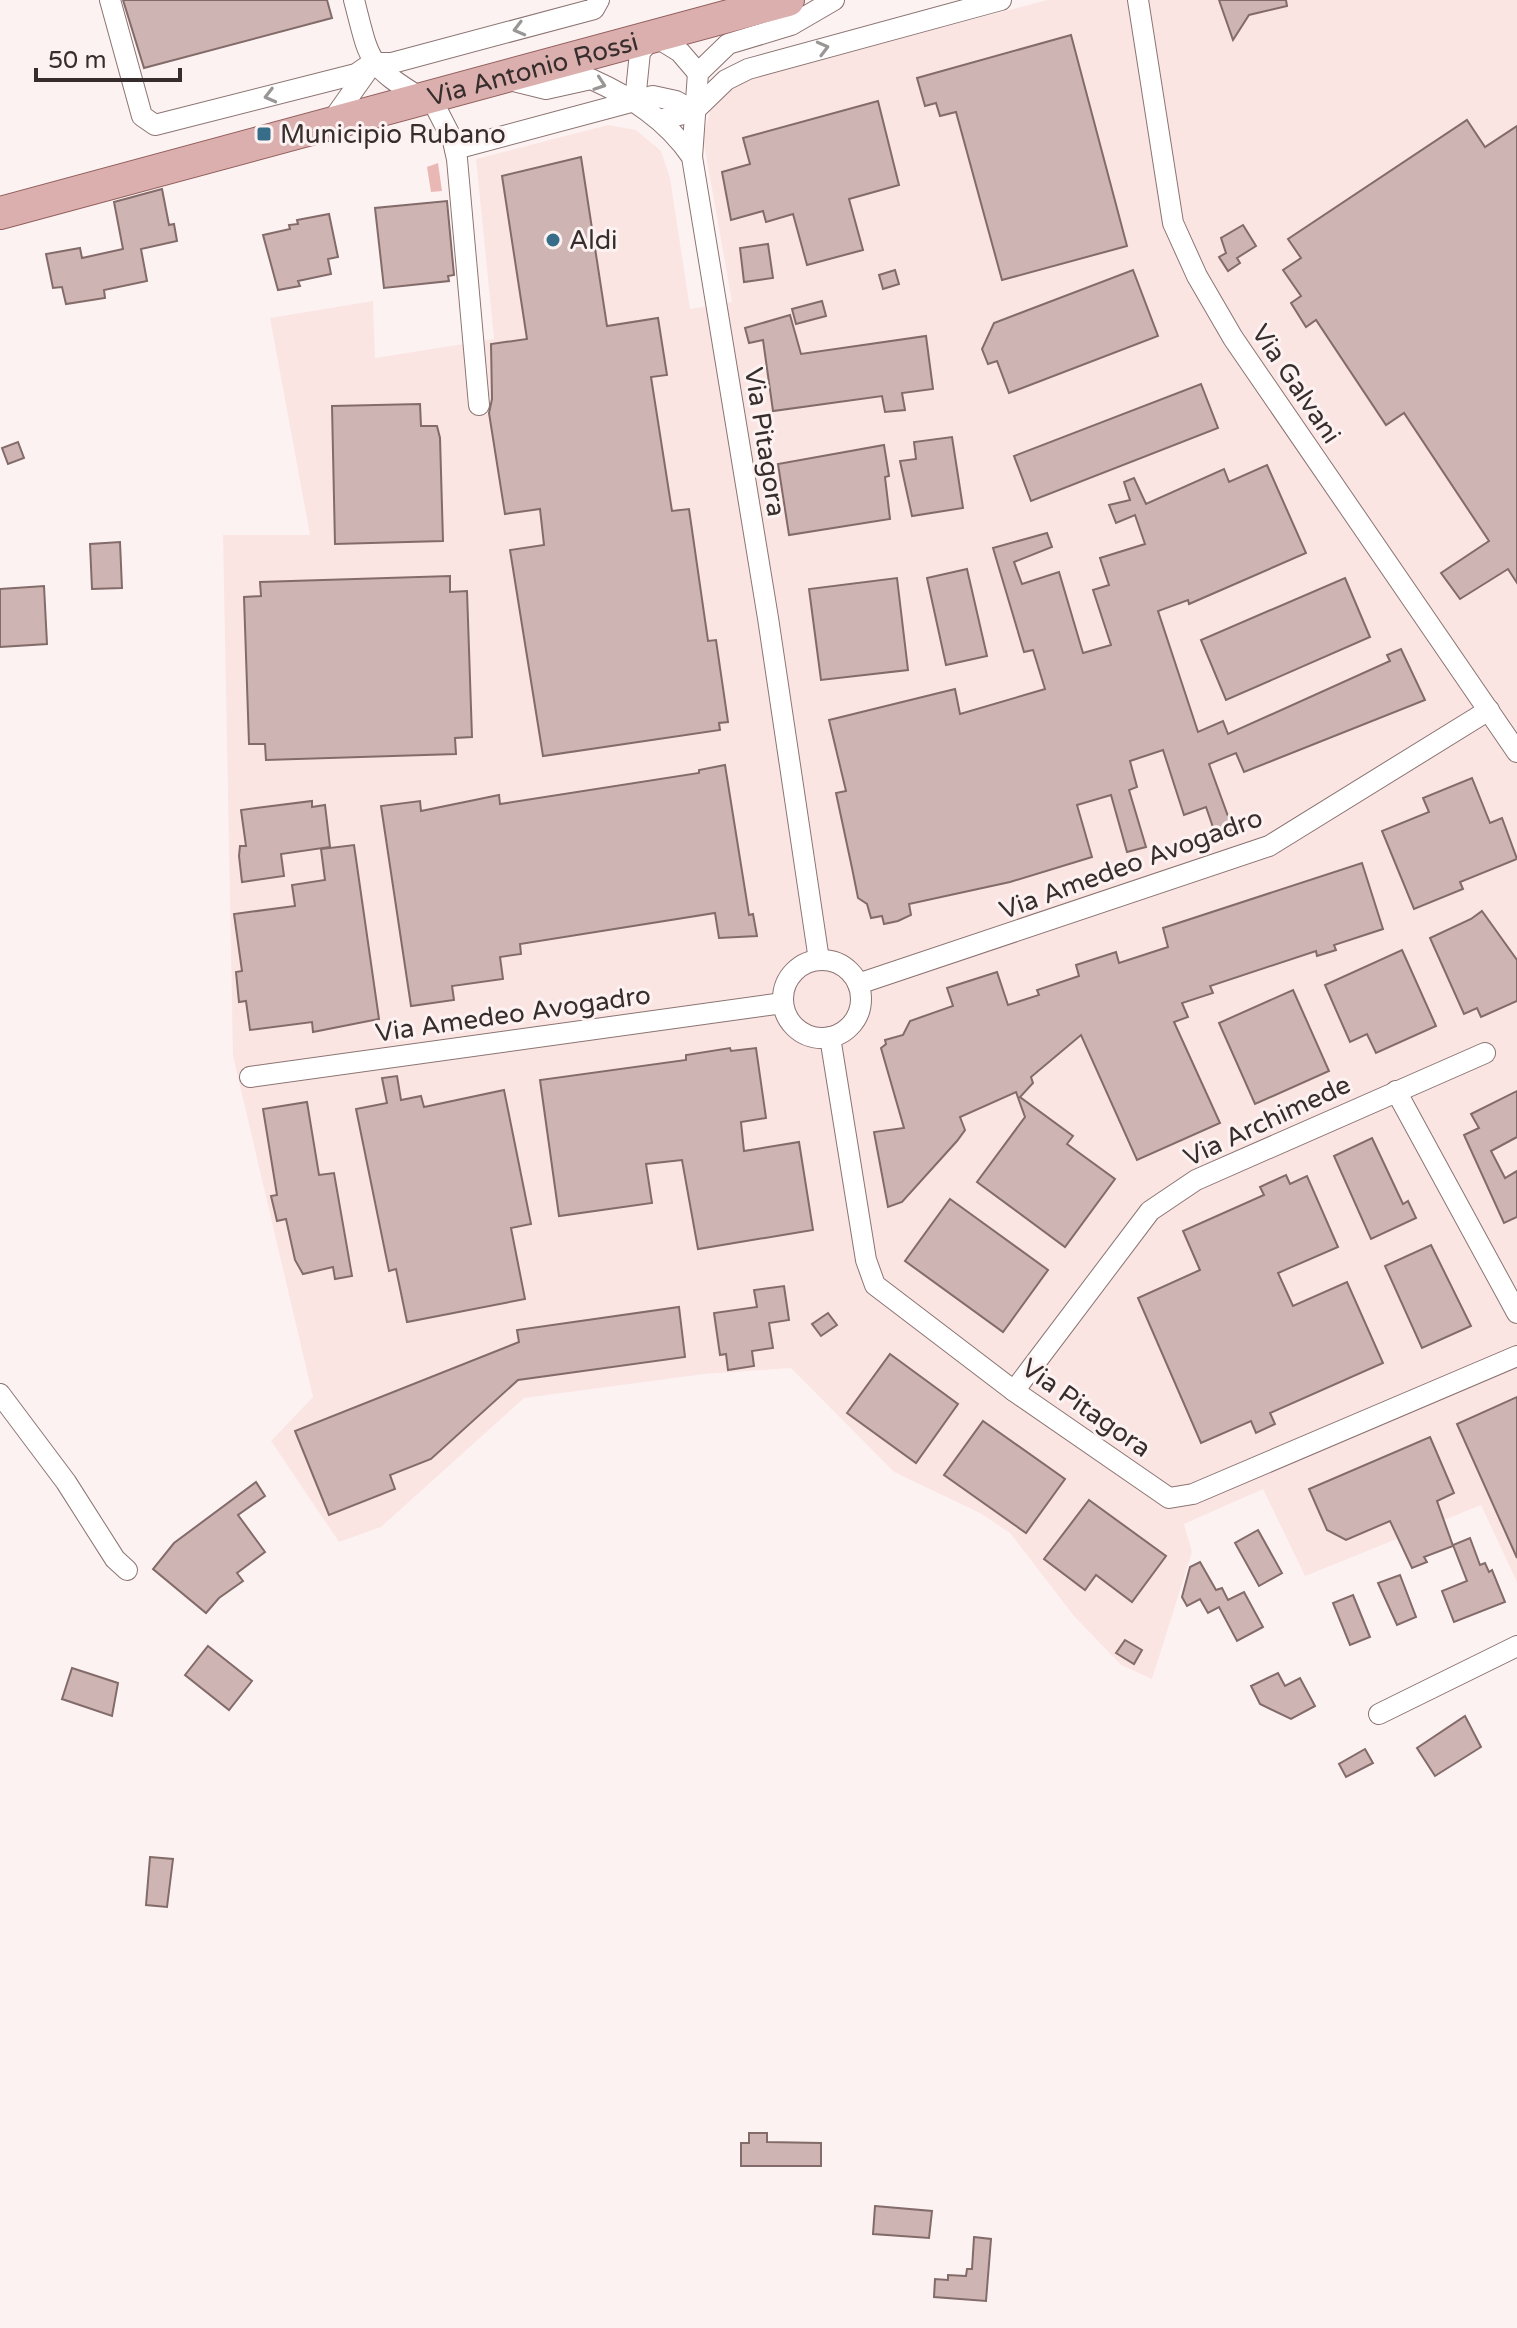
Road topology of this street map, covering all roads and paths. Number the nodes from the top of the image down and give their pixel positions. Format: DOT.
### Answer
graph roads {
  1 [pos="110,0"];
  2 [pos="354,0"];
  3 [pos="788,0"];
  4 [pos="834,0"];
  5 [pos="1001,0"];
  6 [pos="1138,0"];
  7 [pos="597,4"];
  8 [pos="654,36"];
  9 [pos="379,70"];
  10 [pos="698,73"];
  11 [pos="498,78"];
  12 [pos="426,97"];
  13 [pos="635,101"];
  14 [pos="372,111"];
  15 [pos="694,111"];
  16 [pos="660,120"];
  17 [pos="331,122"];
  18 [pos="455,149"];
  19 [pos="692,157"];
  20 [pos="0,213"];
  21 [pos="479,405"];
  22 [pos="1489,710"];
  23 [pos="1517,752"];
  24 [pos="819,960"];
  25 [pos="858,984"];
  26 [pos="783,1003"];
  27 [pos="830,1037"];
  28 [pos="1485,1053"];
  29 [pos="250,1077"];
  30 [pos="1396,1091"];
  31 [pos="1517,1313"];
  32 [pos="1517,1356"];
  33 [pos="1014,1391"];
  34 [pos="0,1394"];
  35 [pos="127,1570"];
  36 [pos="1517,1646"];
  37 [pos="1379,1714"];
  9 -- 1 [label="street, Via Antonio Rossi, one-way"];
  2 -- 9 [label="street"];
  3 -- 8 [label="main road, Via Antonio Rossi"];
  4 -- 10 [label="street"];
  15 -- 5 [label="street, one-way"];
  6 -- 22 [label="street, Via Galvani"];
  7 -- 9 [label="street, Via Antonio Rossi, one-way"];
  8 -- 10 [label="street"];
  8 -- 11 [label="main road, Via Antonio Rossi"];
  8 -- 13 [label="street"];
  9 -- 12 [label="street"];
  9 -- 14 [label="street"];
  9 -- 17 [label="street"];
  10 -- 15 [label="street, Via Pitagora"];
  11 -- 12 [label="main road, Via Antonio Rossi"];
  11 -- 13 [label="street, one-way"];
  12 -- 14 [label="main road, Via Antonio Rossi"];
  12 -- 18 [label="street"];
  13 -- 15 [label="street"];
  13 -- 16 [label="street"];
  13 -- 18 [label="street"];
  14 -- 17 [label="main road, Via Antonio Rossi"];
  15 -- 16 [label="street"];
  15 -- 19 [label="street, Via Pitagora"];
  16 -- 19 [label="street"];
  17 -- 20 [label="main road, Via Antonio Rossi"];
  18 -- 21 [label="street"];
  19 -- 24 [label="street, Via Pitagora"];
  22 -- 23 [label="street, Via Galvani"];
  22 -- 25 [label="street, Via Amedeo Avogadro"];
  24 -- 25 [label="street"];
  24 -- 26 [label="street"];
  25 -- 27 [label="street"];
  26 -- 27 [label="street"];
  26 -- 29 [label="street, Via Amedeo Avogadro"];
  27 -- 33 [label="street, Via Pitagora"];
  28 -- 30 [label="street, Via Archimede"];
  30 -- 31 [label="street"];
  30 -- 33 [label="street, Via Archimede"];
  32 -- 33 [label="street, Via Pitagora"];
  34 -- 35 [label="street"];
  36 -- 37 [label="street"];
}
